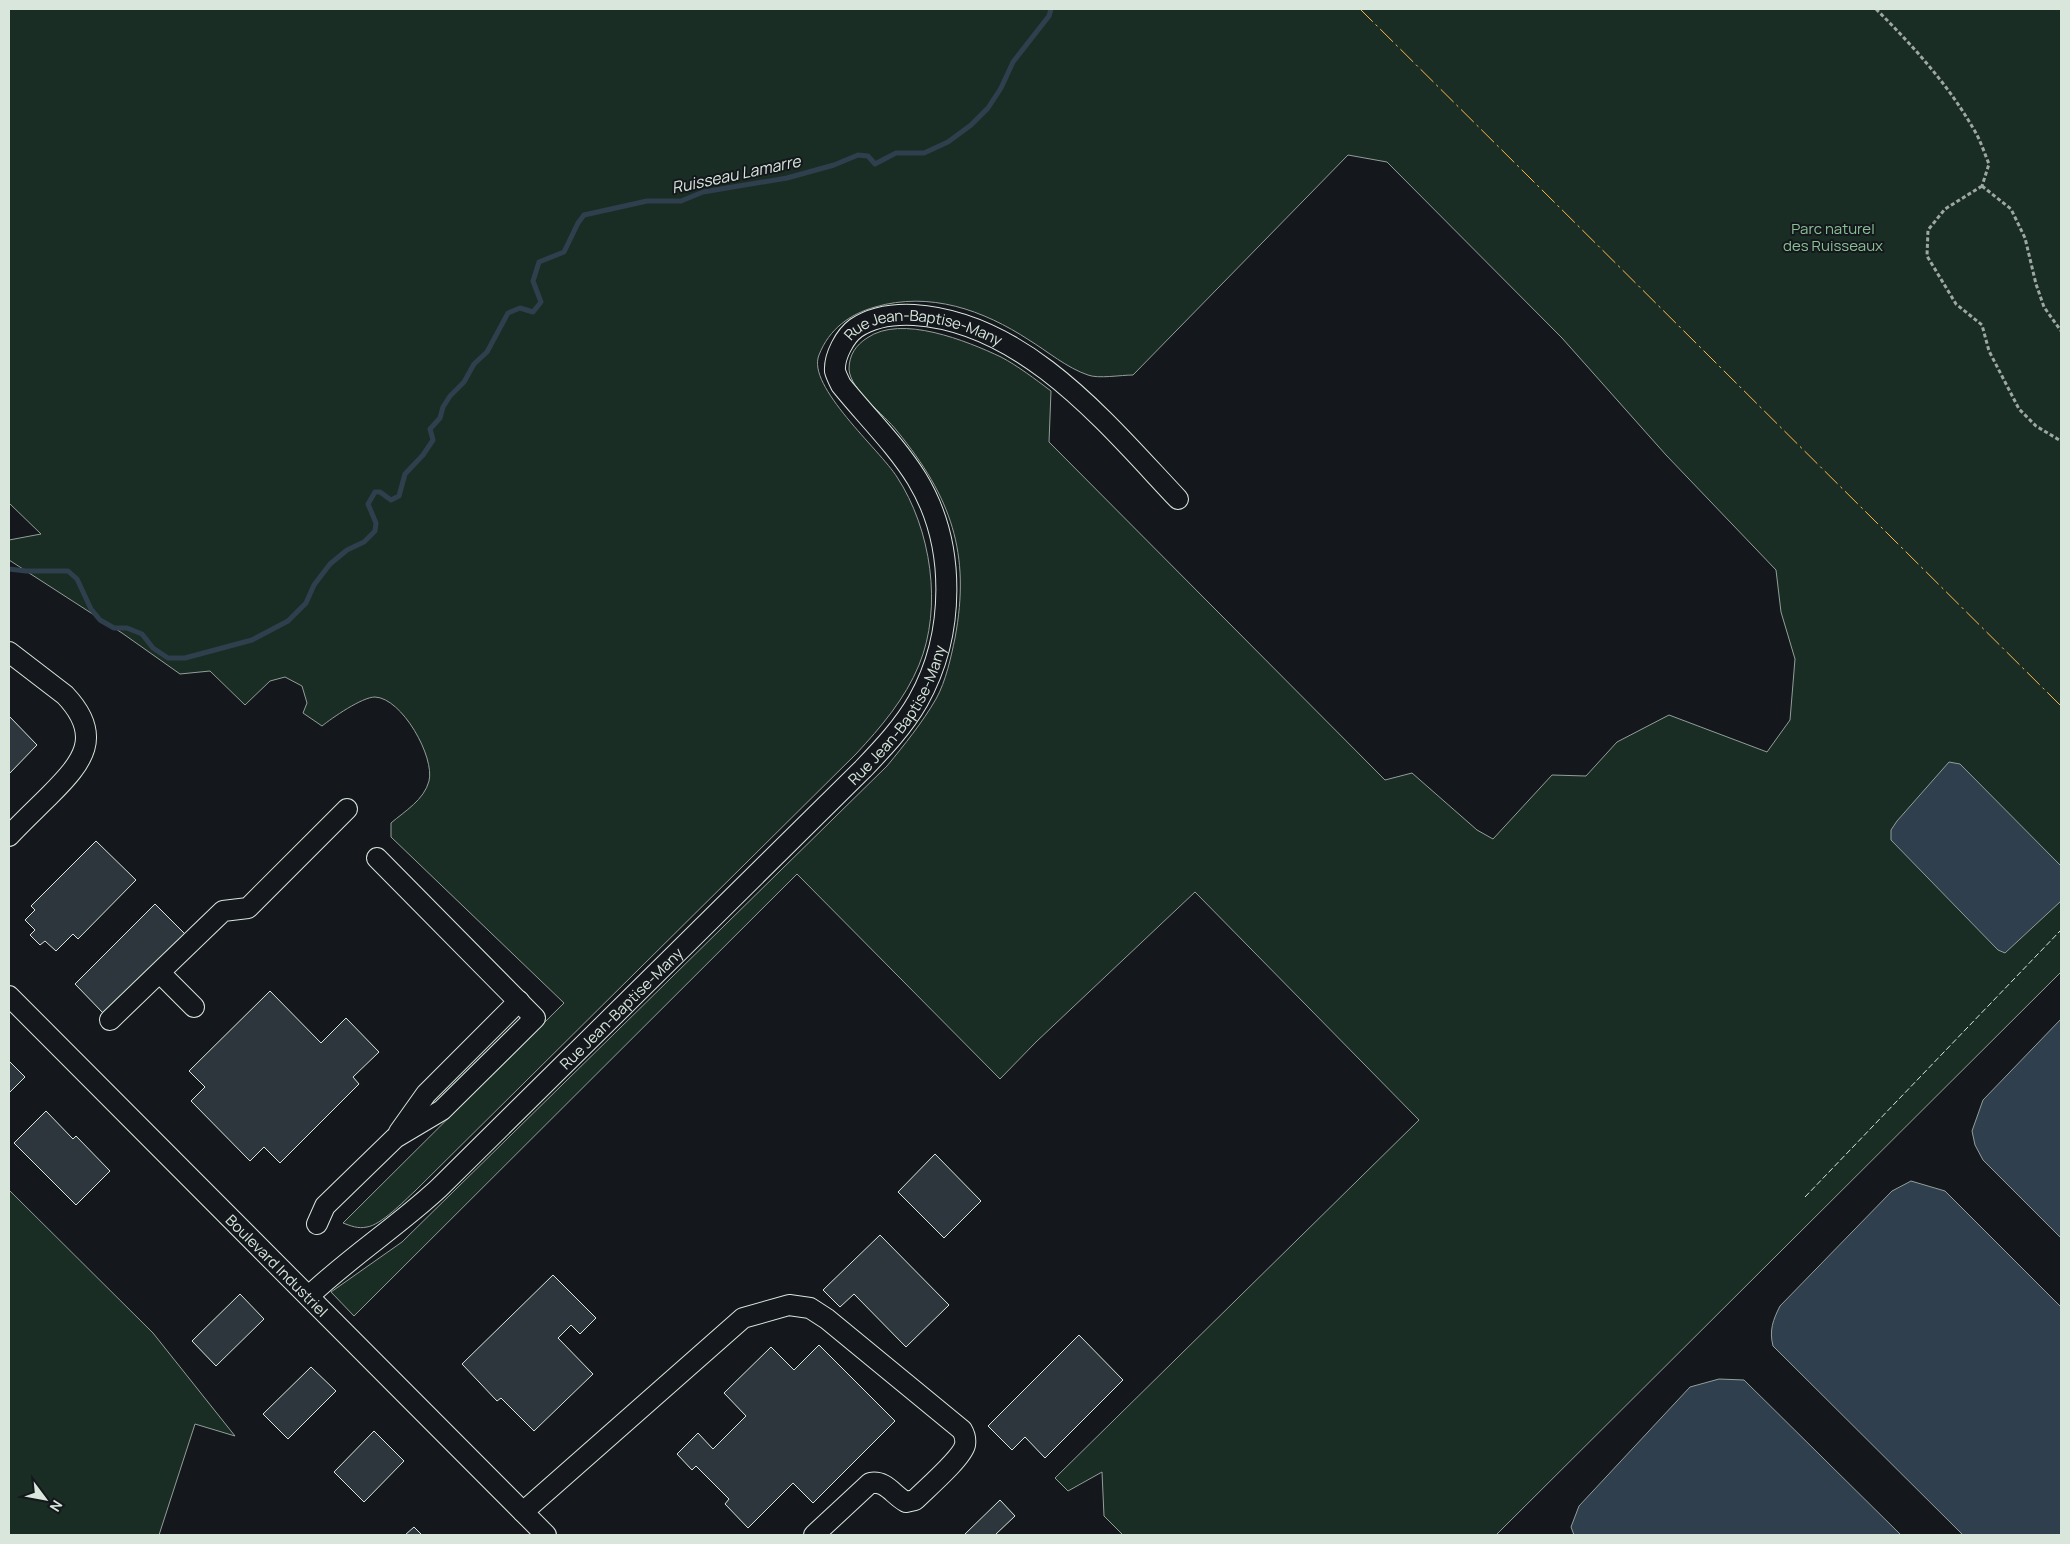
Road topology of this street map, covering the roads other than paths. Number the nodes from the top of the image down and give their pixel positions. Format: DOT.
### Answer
graph roads {
  1 [pos="1178,499"];
  2 [pos="9,652"];
  3 [pos="347,809"];
  4 [pos="9,836"];
  5 [pos="377,858"];
  6 [pos="160,972"];
  7 [pos="9,996"];
  8 [pos="194,1007"];
  9 [pos="110,1020"];
  10 [pos="317,1224"];
  11 [pos="309,1296"];
  12 [pos="523,1512"];
  13 [pos="546,1535"];
  14 [pos="814,1535"];
  1 -- 11 [label="street, Rue Jean-Baptise-Many"];
  2 -- 4 [label="street"];
  3 -- 6 [label="street"];
  5 -- 10 [label="street"];
  6 -- 8 [label="street"];
  6 -- 9 [label="street"];
  7 -- 11 [label="street, Boulevard Industriel"];
  11 -- 12 [label="street, Boulevard Industriel"];
  12 -- 13 [label="street, Boulevard Industriel"];
  12 -- 14 [label="street"];
}
